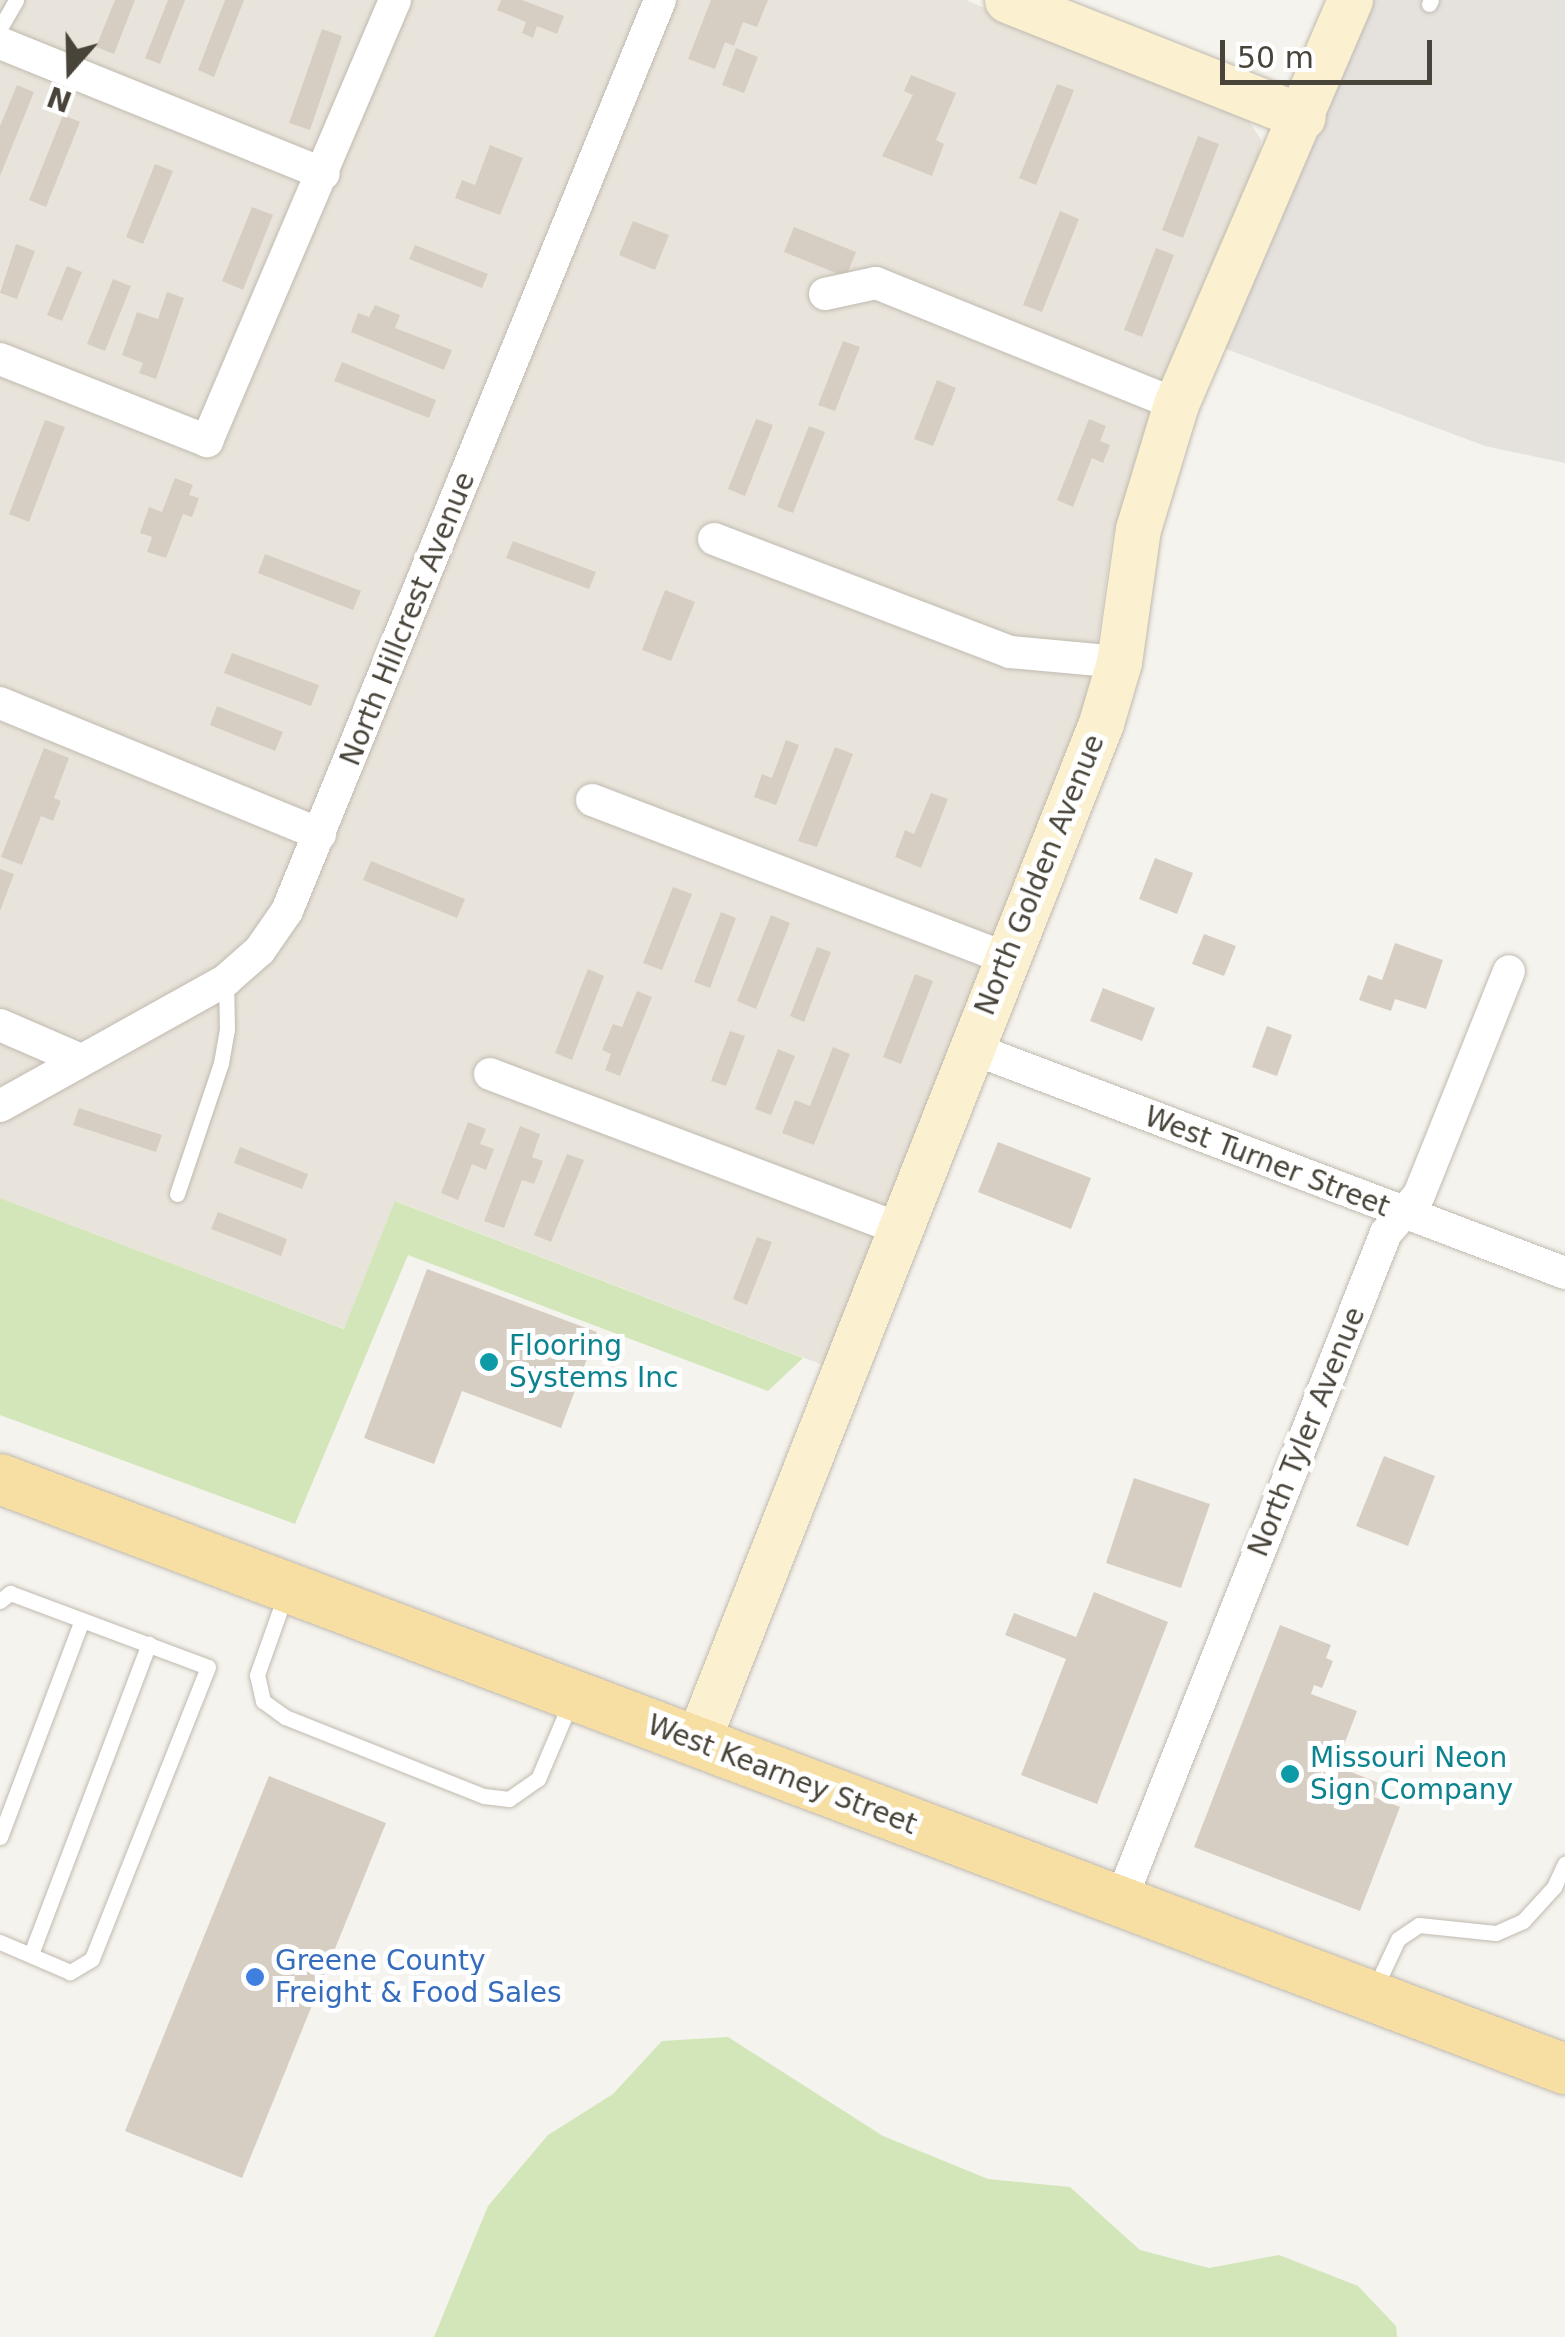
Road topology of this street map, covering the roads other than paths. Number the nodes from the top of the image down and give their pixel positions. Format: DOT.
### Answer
graph roads {
  1 [pos="16,0"];
  2 [pos="395,0"];
  3 [pos="660,0"];
  4 [pos="1007,0"];
  5 [pos="1350,0"];
  6 [pos="0,28"];
  7 [pos="0,43"];
  8 [pos="1302,116"];
  9 [pos="324,174"];
  10 [pos="824,294"];
  11 [pos="0,359"];
  12 [pos="1176,404"];
  13 [pos="714,539"];
  14 [pos="1119,662"];
  15 [pos="0,702"];
  16 [pos="592,800"];
  17 [pos="320,834"];
  18 [pos="1005,958"];
  19 [pos="1509,971"];
  20 [pos="226,980"];
  21 [pos="0,1024"];
  22 [pos="970,1048"];
  23 [pos="81,1060"];
  24 [pos="490,1074"];
  25 [pos="0,1106"];
  26 [pos="177,1194"];
  27 [pos="1402,1214"];
  28 [pos="900,1228"];
  29 [pos="1565,1274"];
  30 [pos="0,1478"];
  31 [pos="288,1588"];
  32 [pos="0,1601"];
  33 [pos="82,1620"];
  34 [pos="149,1644"];
  35 [pos="574,1696"];
  36 [pos="697,1742"];
  37 [pos="0,1837"];
  38 [pos="1565,1863"];
  39 [pos="1120,1902"];
  40 [pos="0,1942"];
  41 [pos="31,1954"];
  42 [pos="1372,1997"];
  43 [pos="1565,2069"];
  1 -- 6 [label="lane"];
  2 -- 9 [label="street"];
  3 -- 17 [label="street, North Hillcrest Avenue"];
  4 -- 8 [label="street"];
  5 -- 8 [label="street, North Golden Avenue"];
  7 -- 9 [label="street"];
  8 -- 12 [label="street, North Golden Avenue"];
  9 -- 11 [label="street"];
  10 -- 12 [label="street"];
  12 -- 14 [label="street, North Golden Avenue"];
  13 -- 14 [label="street"];
  14 -- 18 [label="street, North Golden Avenue"];
  15 -- 17 [label="street"];
  16 -- 18 [label="street"];
  17 -- 20 [label="street, North Hillcrest Avenue"];
  18 -- 22 [label="street, North Golden Avenue"];
  19 -- 27 [label="street, North Tyler Avenue"];
  20 -- 23 [label="street, North Hillcrest Avenue"];
  20 -- 26 [label="lane"];
  21 -- 23 [label="street"];
  22 -- 27 [label="street, West Turner Street"];
  22 -- 28 [label="street, North Golden Avenue"];
  23 -- 25 [label="street, North Hillcrest Avenue"];
  24 -- 28 [label="street"];
  27 -- 29 [label="street, West Turner Street"];
  27 -- 39 [label="street, North Tyler Avenue"];
  28 -- 36 [label="street, North Golden Avenue"];
  30 -- 31 [label="main road, West Kearney Street"];
  31 -- 35 [label="main road, West Kearney Street"];
  31 -- 35 [label="lane"];
  32 -- 33 [label="lane"];
  33 -- 34 [label="lane"];
  33 -- 37 [label="lane"];
  34 -- 41 [label="lane"];
  34 -- 41 [label="lane"];
  35 -- 36 [label="main road, West Kearney Street"];
  36 -- 39 [label="main road, West Kearney Street"];
  38 -- 42 [label="lane"];
  39 -- 42 [label="main road, West Kearney Street"];
  40 -- 41 [label="lane"];
  42 -- 43 [label="main road, West Kearney Street"];
}
